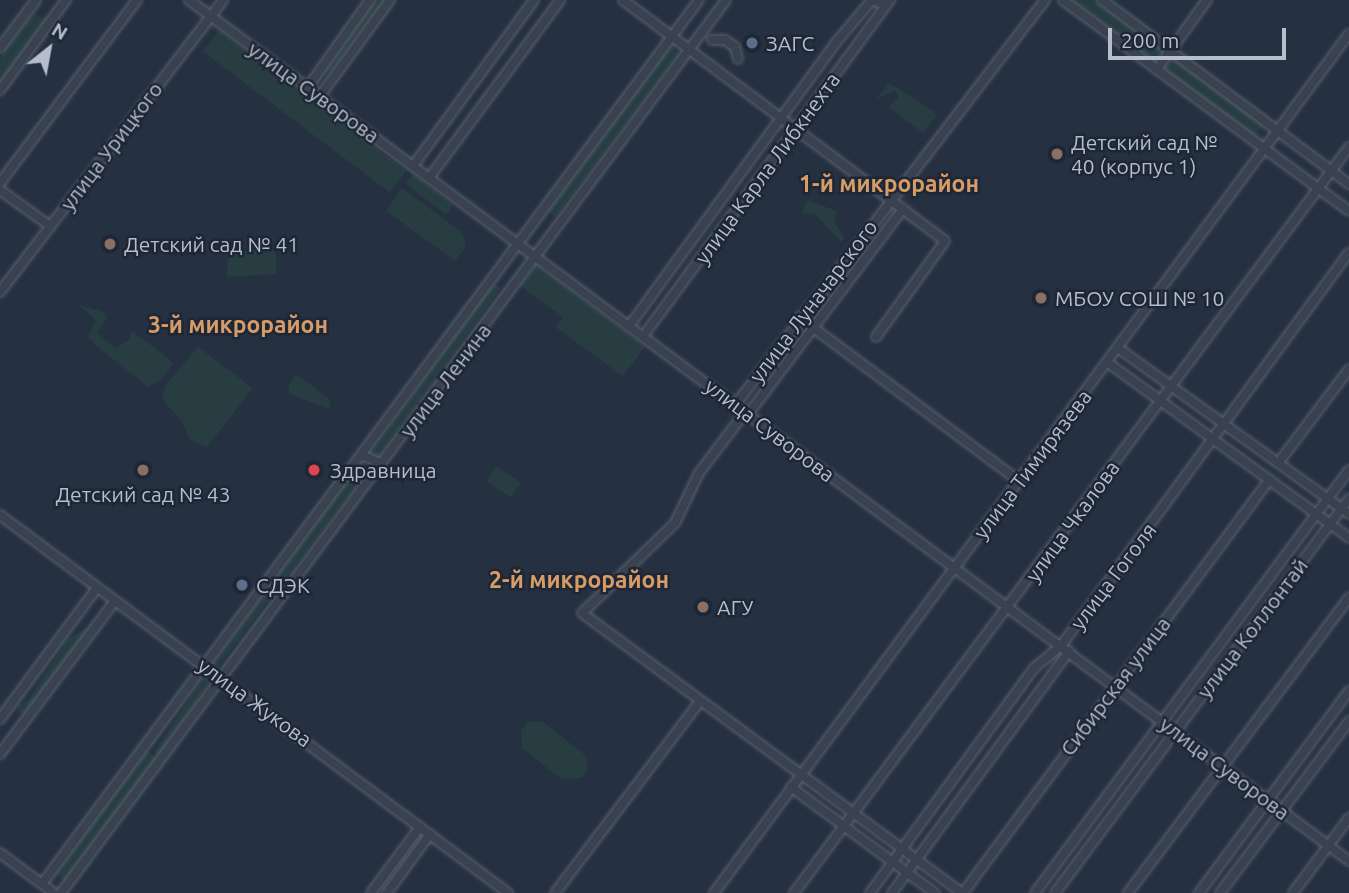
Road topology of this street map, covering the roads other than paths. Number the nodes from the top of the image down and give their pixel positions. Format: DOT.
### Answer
graph roads {
  1 [pos="36,0"];
  2 [pos="65,0"];
  3 [pos="137,0"];
  4 [pos="189,0"];
  5 [pos="223,0"];
  6 [pos="370,0"];
  7 [pos="390,0"];
  8 [pos="534,0"];
  9 [pos="560,0"];
  10 [pos="623,0"];
  11 [pos="699,0"];
  12 [pos="726,0"];
  13 [pos="872,0"];
  14 [pos="1045,0"];
  15 [pos="1063,0"];
  16 [pos="1102,0"];
  17 [pos="1207,0"];
  18 [pos="888,2"];
  19 [pos="209,15"];
  20 [pos="1349,34"];
  21 [pos="672,37"];
  22 [pos="712,40"];
  23 [pos="0,48"];
  24 [pos="1170,49"];
  25 [pos="689,50"];
  26 [pos="738,59"];
  27 [pos="1157,69"];
  28 [pos="308,87"];
  29 [pos="0,90"];
  30 [pos="320,96"];
  31 [pos="780,117"];
  32 [pos="1277,129"];
  33 [pos="797,130"];
  34 [pos="1349,147"];
  35 [pos="1264,148"];
  36 [pos="413,166"];
  37 [pos="1332,171"];
  38 [pos="429,178"];
  39 [pos="0,183"];
  40 [pos="1349,184"];
  41 [pos="1319,188"];
  42 [pos="0,190"];
  43 [pos="889,199"];
  44 [pos="903,209"];
  45 [pos="1349,211"];
  46 [pos="50,226"];
  47 [pos="518,244"];
  48 [pos="1349,253"];
  49 [pos="537,257"];
  50 [pos="0,292"];
  51 [pos="799,317"];
  52 [pos="630,325"];
  53 [pos="813,328"];
  54 [pos="644,335"];
  55 [pos="876,337"];
  56 [pos="1118,348"];
  57 [pos="1107,362"];
  58 [pos="1349,369"];
  59 [pos="1169,386"];
  60 [pos="1159,401"];
  61 [pos="736,404"];
  62 [pos="747,412"];
  63 [pos="1225,425"];
  64 [pos="1213,442"];
  65 [pos="362,455"];
  66 [pos="1279,462"];
  67 [pos="382,464"];
  68 [pos="1349,470"];
  69 [pos="1269,480"];
  70 [pos="1019,481"];
  71 [pos="1328,498"];
  72 [pos="1349,498"];
  73 [pos="1345,511"];
  74 [pos="1316,514"];
  75 [pos="0,515"];
  76 [pos="1330,524"];
  77 [pos="1349,538"];
  78 [pos="955,567"];
  79 [pos="97,588"];
  80 [pos="1349,597"];
  81 [pos="115,601"];
  82 [pos="1010,607"];
  83 [pos="1061,646"];
  84 [pos="1069,651"];
  85 [pos="206,665"];
  86 [pos="222,677"];
  87 [pos="1115,685"];
  88 [pos="1349,691"];
  89 [pos="700,701"];
  90 [pos="0,719"];
  91 [pos="1349,720"];
  92 [pos="1164,723"];
  93 [pos="1175,731"];
  94 [pos="0,754"];
  95 [pos="1222,766"];
  96 [pos="800,775"];
  97 [pos="791,788"];
  98 [pos="1269,801"];
  99 [pos="1283,811"];
  100 [pos="853,815"];
  101 [pos="1349,818"];
  102 [pos="421,827"];
  103 [pos="844,827"];
  104 [pos="430,834"];
  105 [pos="1328,846"];
  106 [pos="903,849"];
  107 [pos="0,853"];
  108 [pos="917,860"];
  109 [pos="1349,861"];
  110 [pos="893,863"];
  111 [pos="907,873"];
  112 [pos="42,884"];
  113 [pos="54,893"];
  114 [pos="61,893"];
  115 [pos="371,893"];
  116 [pos="387,893"];
  117 [pos="508,893"];
  118 [pos="555,893"];
  119 [pos="714,893"];
  120 [pos="794,893"];
  121 [pos="870,893"];
  122 [pos="892,893"];
  123 [pos="935,893"];
  124 [pos="962,893"];
  125 [pos="1035,893"];
  126 [pos="1055,893"];
  127 [pos="1128,893"];
  128 [pos="1199,893"];
  129 [pos="1220,893"];
  130 [pos="1293,893"];
  1 -- 23 [label="street"];
  2 -- 29 [label="street"];
  3 -- 39 [label="street"];
  4 -- 19 [label="street, улица Суворова"];
  5 -- 19 [label="street, улица Урицкого"];
  6 -- 28 [label="street"];
  7 -- 30 [label="street"];
  8 -- 36 [label="street"];
  9 -- 38 [label="street"];
  10 -- 21 [label="street"];
  11 -- 21 [label="street, улица Ленина"];
  12 -- 25 [label="street, улица Ленина"];
  13 -- 18 [label="street"];
  13 -- 31 [label="street, улица Карла Либкнехта"];
  14 -- 43 [label="street, улица Луначарского"];
  15 -- 27 [label="street"];
  16 -- 24 [label="street"];
  17 -- 24 [label="street"];
  18 -- 33 [label="street, улица Карла Либкнехта"];
  19 -- 28 [label="street, улица Суворова"];
  19 -- 46 [label="street, улица Урицкого"];
  20 -- 32 [label="street, улица Тимирязева"];
  21 -- 25 [label="street"];
  21 -- 47 [label="street, улица Ленина"];
  22 -- 26 [label="street"];
  24 -- 27 [label="street"];
  24 -- 32 [label="street"];
  25 -- 31 [label="street"];
  25 -- 49 [label="street, улица Ленина"];
  27 -- 35 [label="street"];
  28 -- 30 [label="street, улица Суворова"];
  30 -- 36 [label="street, улица Суворова"];
  31 -- 33 [label="street"];
  31 -- 52 [label="street, улица Карла Либкнехта"];
  32 -- 35 [label="street, улица Тимирязева"];
  32 -- 37 [label="street"];
  33 -- 43 [label="street"];
  33 -- 54 [label="street, улица Карла Либкнехта"];
  34 -- 37 [label="street, улица Чкалова"];
  35 -- 41 [label="street"];
  35 -- 56 [label="street, улица Тимирязева"];
  36 -- 38 [label="street, улица Суворова"];
  37 -- 40 [label="street"];
  37 -- 41 [label="street, улица Чкалова"];
  38 -- 47 [label="street, улица Суворова"];
  41 -- 45 [label="street"];
  41 -- 59 [label="street, улица Чкалова"];
  42 -- 46 [label="street"];
  43 -- 44 [label="street"];
  43 -- 51 [label="street, улица Луначарского"];
  44 -- 53 [label="street, улица Луначарского"];
  44 -- 55 [label="street"];
  46 -- 50 [label="street, улица Урицкого"];
  47 -- 49 [label="street, улица Суворова"];
  47 -- 65 [label="street, улица Ленина"];
  48 -- 63 [label="street, улица Гоголя"];
  49 -- 52 [label="street, улица Суворова"];
  49 -- 67 [label="street, улица Ленина"];
  51 -- 53 [label="street"];
  51 -- 61 [label="street, улица Луначарского"];
  52 -- 54 [label="street, улица Суворова"];
  53 -- 62 [label="street, улица Луначарского"];
  53 -- 70 [label="street"];
  54 -- 61 [label="street, улица Суворова"];
  56 -- 57 [label="street, улица Тимирязева"];
  56 -- 59 [label="street"];
  57 -- 60 [label="street"];
  57 -- 70 [label="street, улица Тимирязева"];
  58 -- 66 [label="street"];
  59 -- 60 [label="street, улица Чкалова"];
  59 -- 63 [label="street"];
  60 -- 64 [label="street"];
  60 -- 82 [label="street, улица Чкалова"];
  61 -- 62 [label="street, улица Суворова"];
  62 -- 78 [label="street, улица Суворова"];
  62 -- 89 [label="street, улица Луначарского"];
  63 -- 64 [label="street, улица Гоголя"];
  63 -- 66 [label="street"];
  64 -- 69 [label="street"];
  64 -- 83 [label="street, улица Гоголя"];
  65 -- 67 [label="street"];
  65 -- 85 [label="street, улица Ленина"];
  66 -- 71 [label="street"];
  67 -- 86 [label="street, улица Ленина"];
  68 -- 71 [label="street"];
  69 -- 74 [label="street"];
  69 -- 87 [label="street, Сибирская улица"];
  70 -- 78 [label="street, улица Тимирязева"];
  71 -- 73 [label="street"];
  71 -- 74 [label="street, улица Коллонтай"];
  72 -- 73 [label="street, улица Коллонтай"];
  73 -- 76 [label="street, улица Коллонтай"];
  74 -- 76 [label="street"];
  74 -- 92 [label="street, улица Коллонтай"];
  75 -- 79 [label="street, улица Жукова"];
  76 -- 77 [label="street"];
  76 -- 93 [label="street, улица Коллонтай"];
  78 -- 82 [label="street, улица Суворова"];
  78 -- 96 [label="street, улица Тимирязева"];
  79 -- 81 [label="street, улица Жукова"];
  79 -- 90 [label="street"];
  80 -- 95 [label="street"];
  81 -- 85 [label="street, улица Жукова"];
  81 -- 94 [label="street"];
  82 -- 83 [label="street, улица Суворова"];
  82 -- 100 [label="street, улица Чкалова"];
  83 -- 84 [label="street, улица Суворова"];
  83 -- 106 [label="street, улица Гоголя"];
  84 -- 87 [label="street, улица Суворова"];
  84 -- 108 [label="street"];
  85 -- 86 [label="street, улица Жукова"];
  85 -- 112 [label="street, улица Ленина"];
  86 -- 102 [label="street, улица Жукова"];
  86 -- 114 [label="street, улица Ленина"];
  87 -- 92 [label="street, улица Суворова"];
  87 -- 124 [label="street, Сибирская улица"];
  88 -- 98 [label="street"];
  89 -- 96 [label="street"];
  89 -- 118 [label="street"];
  91 -- 99 [label="street"];
  92 -- 93 [label="street, улица Суворова"];
  92 -- 125 [label="street, улица Коллонтай"];
  93 -- 95 [label="street, улица Суворова"];
  93 -- 126 [label="street, улица Коллонтай"];
  95 -- 98 [label="street, улица Суворова"];
  95 -- 127 [label="street"];
  96 -- 97 [label="street, улица Тимирязева"];
  96 -- 100 [label="street"];
  97 -- 103 [label="street"];
  97 -- 119 [label="street, улица Тимирязева"];
  98 -- 99 [label="street, улица Суворова"];
  98 -- 128 [label="street"];
  99 -- 105 [label="street, улица Суворова"];
  99 -- 129 [label="street"];
  100 -- 103 [label="street, улица Чкалова"];
  100 -- 106 [label="street"];
  101 -- 105 [label="street"];
  102 -- 104 [label="street, улица Жукова"];
  102 -- 115 [label="street"];
  103 -- 110 [label="street"];
  103 -- 120 [label="street, улица Чкалова"];
  104 -- 116 [label="street"];
  104 -- 117 [label="street, улица Жукова"];
  105 -- 109 [label="street, улица Суворова"];
  105 -- 130 [label="street"];
  106 -- 108 [label="street"];
  106 -- 110 [label="street, улица Гоголя"];
  107 -- 112 [label="street"];
  108 -- 111 [label="street"];
  108 -- 124 [label="street"];
  110 -- 111 [label="street"];
  110 -- 121 [label="street, улица Гоголя"];
  111 -- 122 [label="street"];
  111 -- 123 [label="street"];
  112 -- 113 [label="street"];
}
